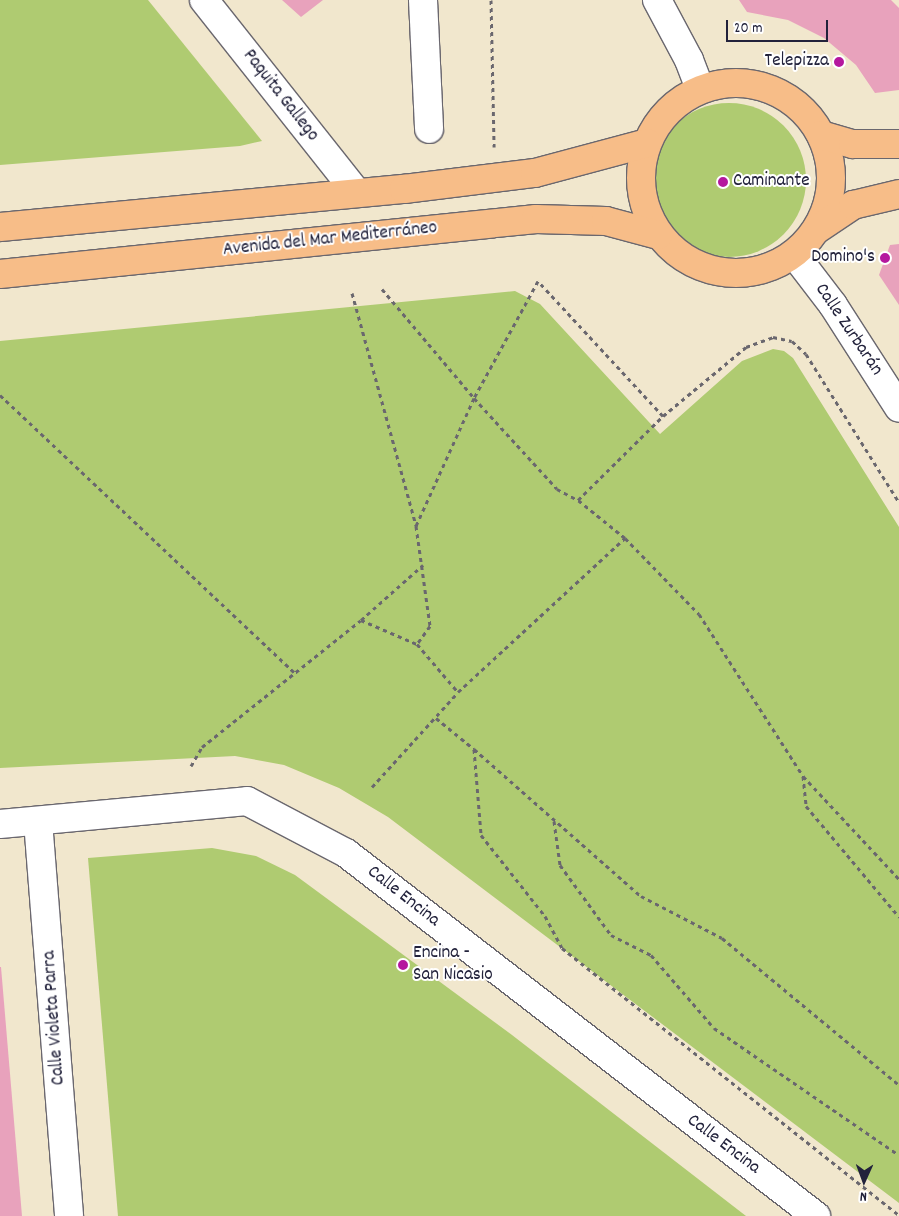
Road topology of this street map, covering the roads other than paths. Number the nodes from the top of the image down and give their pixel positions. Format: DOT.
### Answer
graph roads {
  1 [pos="204,0"];
  2 [pos="423,0"];
  3 [pos="657,0"];
  4 [pos="700,89"];
  5 [pos="429,129"];
  6 [pos="821,135"];
  7 [pos="646,143"];
  8 [pos="899,144"];
  9 [pos="356,192"];
  10 [pos="899,194"];
  11 [pos="0,227"];
  12 [pos="816,230"];
  13 [pos="658,235"];
  14 [pos="794,254"];
  15 [pos="0,274"];
  16 [pos="899,408"];
  17 [pos="38,821"];
  18 [pos="0,824"];
  19 [pos="69,1216"];
  20 [pos="816,1216"];
  1 -- 9 [label="street, Paquita Gallego"];
  2 -- 5 [label="street"];
  3 -- 4 [label="street"];
  4 -- 6 [label="main road"];
  4 -- 7 [label="main road"];
  6 -- 8 [label="main road"];
  6 -- 12 [label="main road"];
  7 -- 9 [label="main road"];
  7 -- 13 [label="main road"];
  9 -- 11 [label="main road"];
  10 -- 12 [label="main road"];
  12 -- 14 [label="main road"];
  13 -- 14 [label="main road"];
  13 -- 15 [label="main road, Avenida del Mar Mediterráneo"];
  14 -- 16 [label="street, Calle Zurbarán"];
  17 -- 18 [label="street, Calle Encina"];
  17 -- 19 [label="street, Calle Violeta Parra"];
  17 -- 20 [label="street, Calle Encina"];
}
